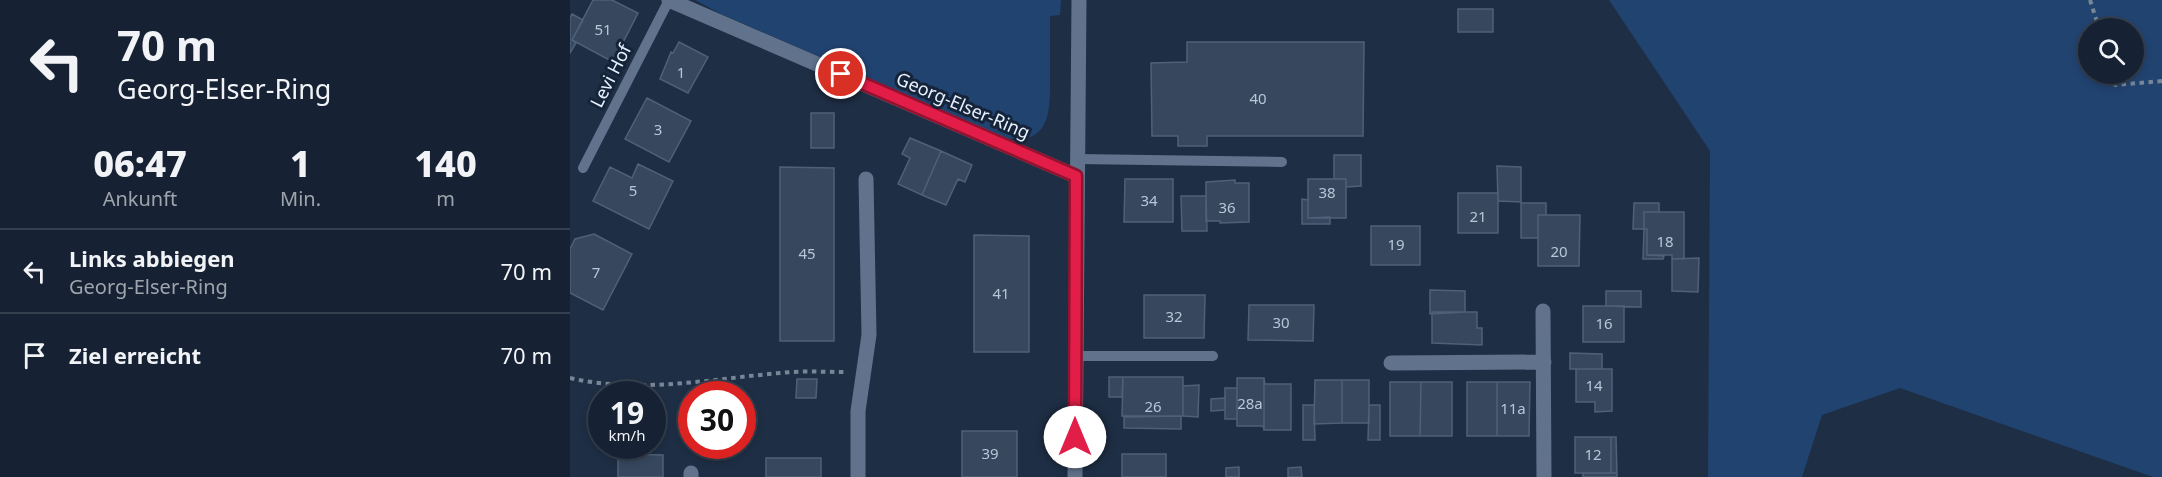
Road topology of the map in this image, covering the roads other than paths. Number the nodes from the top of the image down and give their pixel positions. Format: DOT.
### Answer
graph roads {
  1 [pos="669,0"];
  2 [pos="1079,0"];
  3 [pos="1077,159"];
  4 [pos="1282,162"];
  5 [pos="583,168"];
  6 [pos="1076,176"];
  7 [pos="866,178"];
  8 [pos="1543,311"];
  9 [pos="1075,356"];
  10 [pos="1213,356"];
  11 [pos="1544,362"];
  12 [pos="1391,363"];
  13 [pos="858,477"];
  14 [pos="1076,477"];
  15 [pos="1544,477"];
  1 -- 5 [label="lane, Levi Hof"];
  1 -- 6 [label="street, Georg-Elser-Ring"];
  2 -- 3 [label="street"];
  3 -- 4 [label="lane"];
  3 -- 6 [label="street"];
  6 -- 9 [label="street"];
  7 -- 13 [label="street"];
  8 -- 11 [label="street"];
  9 -- 10 [label="lane"];
  9 -- 14 [label="street"];
  11 -- 12 [label="street"];
  11 -- 15 [label="street"];
}
